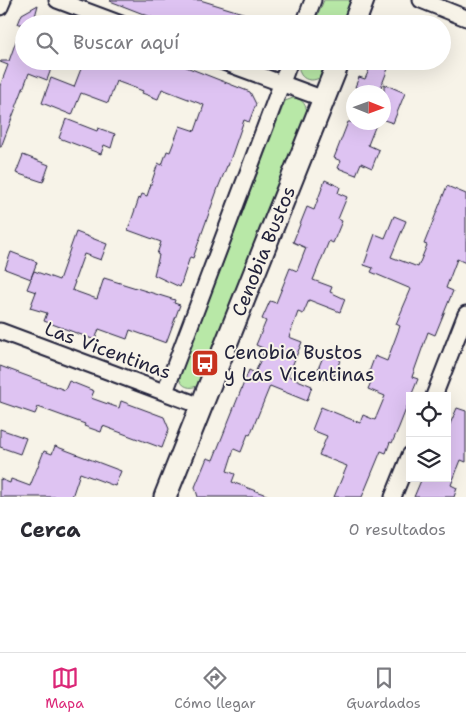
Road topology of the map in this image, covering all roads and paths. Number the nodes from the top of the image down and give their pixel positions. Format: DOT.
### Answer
graph roads {
  1 [pos="3,0"];
  2 [pos="57,0"];
  3 [pos="313,0"];
  4 [pos="363,0"];
  5 [pos="421,0"];
  6 [pos="0,7"];
  7 [pos="97,15"];
  8 [pos="307,15"];
  9 [pos="357,15"];
  10 [pos="466,18"];
  11 [pos="245,70"];
  12 [pos="287,70"];
  13 [pos="335,70"];
  14 [pos="282,84"];
  15 [pos="324,99"];
  16 [pos="465,319"];
  17 [pos="0,331"];
  18 [pos="165,392"];
  19 [pos="436,392"];
  20 [pos="202,406"];
  21 [pos="406,466"];
  22 [pos="165,497"];
  23 [pos="393,497"];
  1 -- 6 [label="street"];
  2 -- 7 [label="street"];
  3 -- 8 [label="street"];
  4 -- 9 [label="street"];
  5 -- 10 [label="street"];
  11 -- 14 [label="street"];
  12 -- 14 [label="street"];
  13 -- 15 [label="street, Cenobia Bustos"];
  14 -- 15 [label="street"];
  14 -- 18 [label="street"];
  15 -- 20 [label="street, Cenobia Bustos"];
  16 -- 19 [label="street"];
  17 -- 18 [label="street, Las Vicentinas"];
  18 -- 20 [label="street, Las Vicentinas"];
  20 -- 22 [label="street, Cenobia Bustos"];
  21 -- 23 [label="street"];
}
